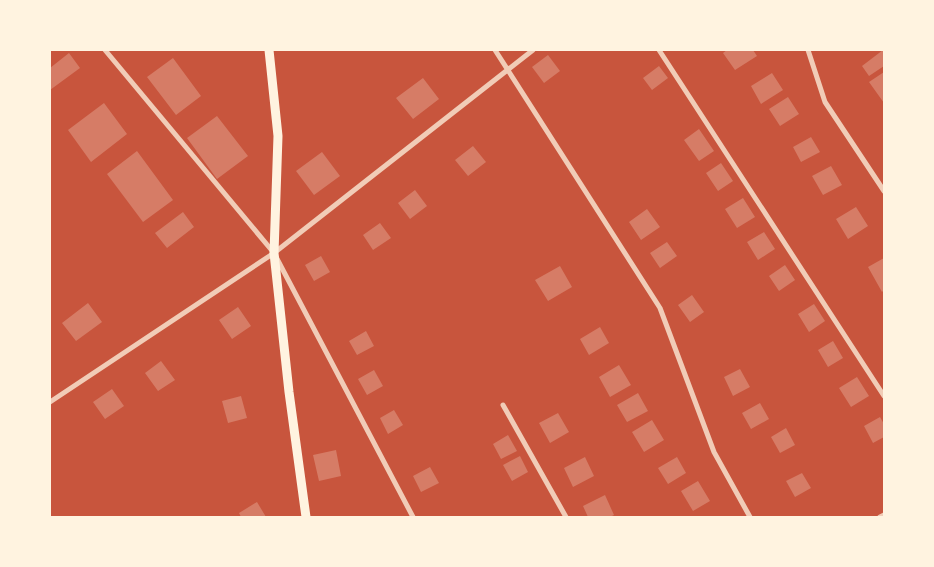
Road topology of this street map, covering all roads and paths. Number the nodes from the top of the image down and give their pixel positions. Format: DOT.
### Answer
graph roads {
  1 [pos="105,50"];
  2 [pos="270,50"];
  3 [pos="495,50"];
  4 [pos="533,50"];
  5 [pos="659,50"];
  6 [pos="808,50"];
  7 [pos="508,70"];
  8 [pos="884,191"];
  9 [pos="274,253"];
  10 [pos="884,396"];
  11 [pos="50,402"];
  12 [pos="503,405"];
  13 [pos="884,515"];
  14 [pos="306,517"];
  15 [pos="412,517"];
  16 [pos="566,517"];
  17 [pos="750,517"];
  18 [pos="880,517"];
  1 -- 9 [label="street"];
  2 -- 9 [label="main road"];
  3 -- 7 [label="street"];
  4 -- 7 [label="street"];
  5 -- 10 [label="street"];
  6 -- 8 [label="street"];
  7 -- 9 [label="street"];
  7 -- 17 [label="street"];
  9 -- 11 [label="street"];
  9 -- 14 [label="main road"];
  9 -- 15 [label="street"];
  12 -- 16 [label="street"];
  13 -- 18 [label="street"];
}
